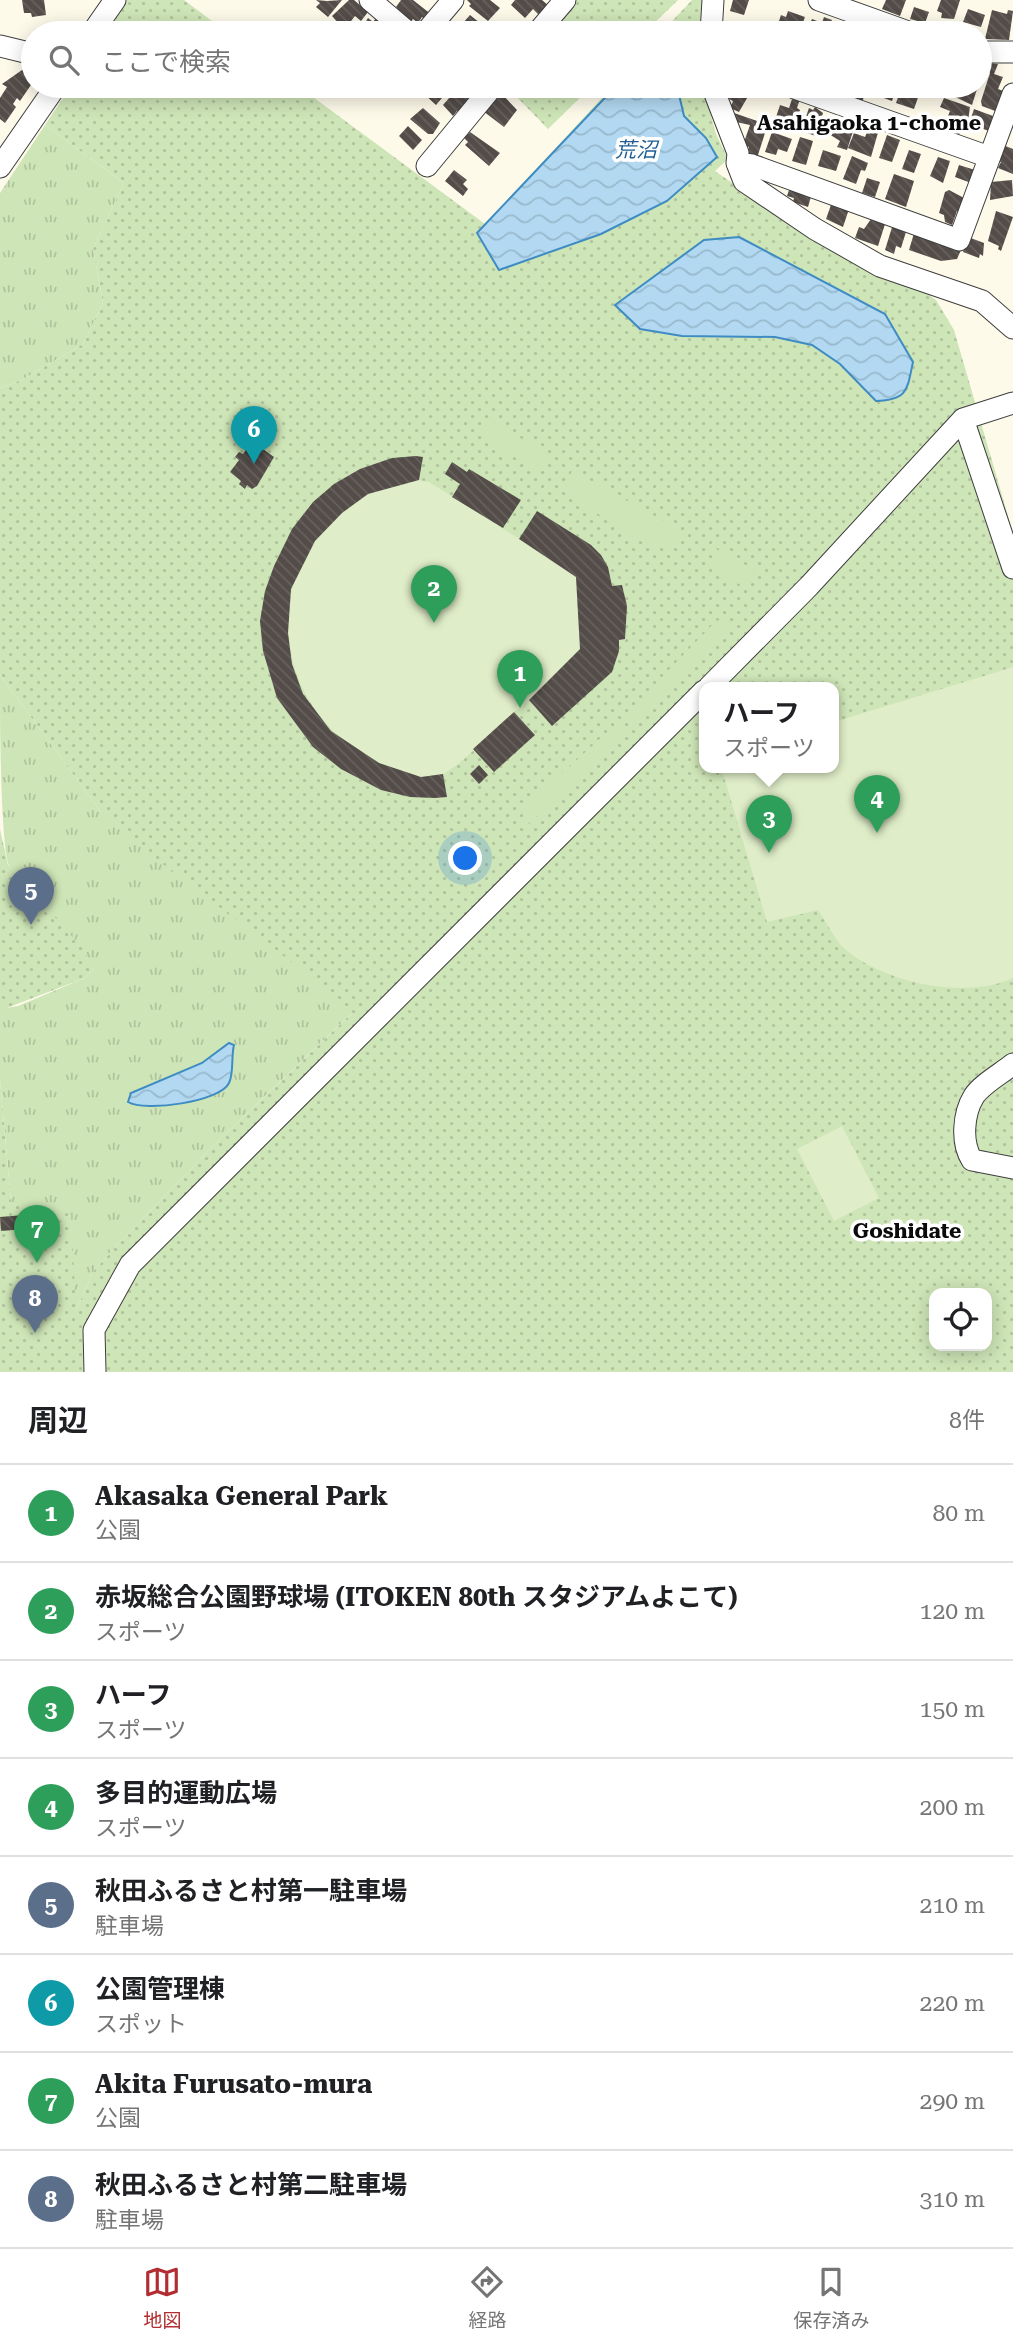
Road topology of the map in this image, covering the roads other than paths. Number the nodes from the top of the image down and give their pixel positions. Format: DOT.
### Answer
graph roads {
  1 [pos="115,0"];
  2 [pos="370,0"];
  3 [pos="453,0"];
  4 [pos="565,0"];
  5 [pos="713,0"];
  6 [pos="819,0"];
  7 [pos="100,21"];
  8 [pos="395,21"];
  9 [pos="435,21"];
  10 [pos="547,21"];
  11 [pos="712,21"];
  12 [pos="878,21"];
  13 [pos="0,46"];
  14 [pos="21,51"];
  15 [pos="992,52"];
  16 [pos="1013,52"];
  17 [pos="1013,94"];
  18 [pos="48,98"];
  19 [pos="475,98"];
  20 [pos="717,98"];
  21 [pos="823,98"];
  22 [pos="989,156"];
  23 [pos="737,163"];
  24 [pos="427,166"];
  25 [pos="0,167"];
  26 [pos="1013,328"];
  27 [pos="1013,403"];
  28 [pos="963,419"];
  29 [pos="1013,568"];
  30 [pos="714,682"];
  31 [pos="699,696"];
  32 [pos="1013,1064"];
  33 [pos="1013,1168"];
  34 [pos="95,1372"];
  1 -- 7 [label="street"];
  2 -- 8 [label="street"];
  3 -- 9 [label="street"];
  4 -- 10 [label="street"];
  5 -- 11 [label="street"];
  6 -- 12 [label="street"];
  13 -- 14 [label="street"];
  15 -- 16 [label="street"];
  17 -- 22 [label="street"];
  18 -- 25 [label="street"];
  19 -- 24 [label="street"];
  20 -- 23 [label="street"];
  21 -- 22 [label="street"];
  22 -- 23 [label="street"];
  23 -- 26 [label="street"];
  27 -- 28 [label="street"];
  28 -- 29 [label="street"];
  28 -- 30 [label="street"];
  31 -- 34 [label="street"];
  32 -- 33 [label="street"];
}
